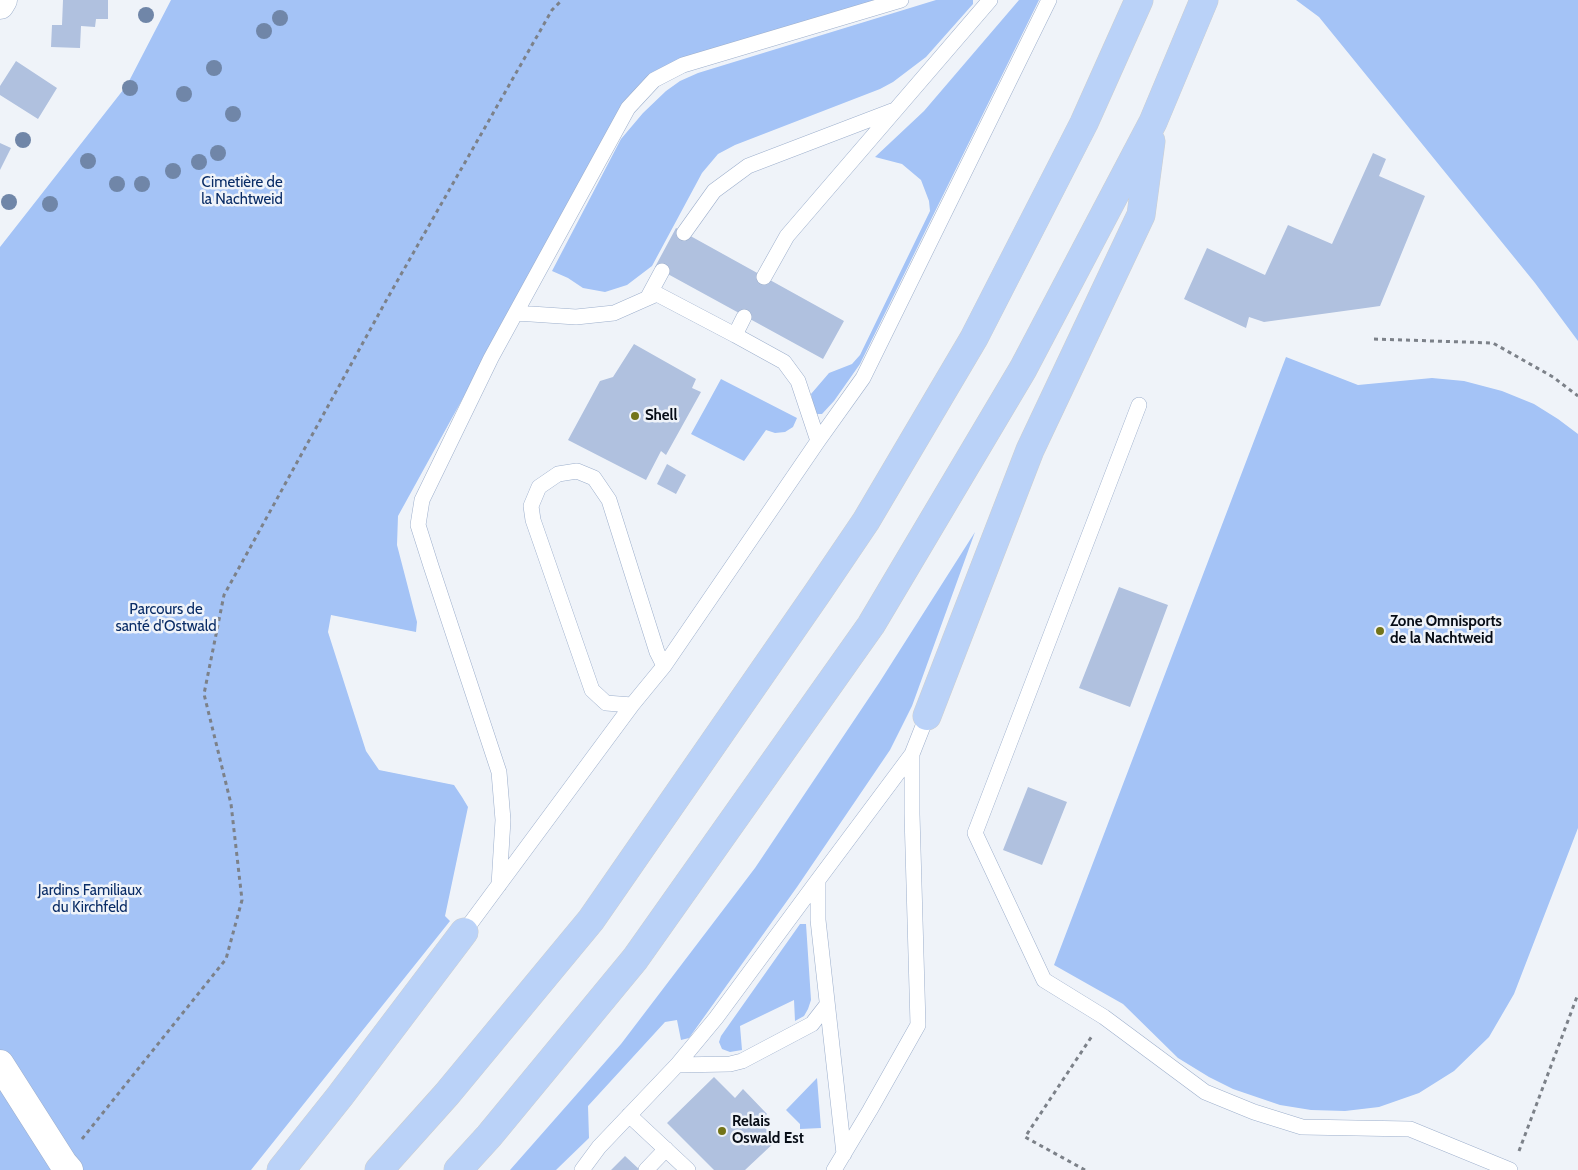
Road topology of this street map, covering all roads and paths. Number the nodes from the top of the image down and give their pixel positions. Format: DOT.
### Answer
graph roads {
  1 [pos="3,0"];
  2 [pos="562,0"];
  3 [pos="901,0"];
  4 [pos="990,0"];
  5 [pos="1049,0"];
  6 [pos="1139,0"];
  7 [pos="1204,0"];
  8 [pos="0,5"];
  9 [pos="894,110"];
  10 [pos="1153,122"];
  11 [pos="684,233"];
  12 [pos="662,272"];
  13 [pos="764,277"];
  14 [pos="648,297"];
  15 [pos="516,313"];
  16 [pos="744,316"];
  17 [pos="735,335"];
  18 [pos="1374,339"];
  19 [pos="1578,396"];
  20 [pos="1138,405"];
  21 [pos="818,441"];
  22 [pos="664,666"];
  23 [pos="632,706"];
  24 [pos="927,716"];
  25 [pos="912,754"];
  26 [pos="818,880"];
  27 [pos="499,885"];
  28 [pos="464,932"];
  29 [pos="1578,994"];
  30 [pos="826,1006"];
  31 [pos="1104,1017"];
  32 [pos="0,1064"];
  33 [pos="677,1065"];
  34 [pos="629,1115"];
  35 [pos="666,1150"];
  36 [pos="1518,1152"];
  37 [pos="844,1154"];
  38 [pos="66,1167"];
  39 [pos="281,1170"];
  40 [pos="379,1170"];
  41 [pos="458,1170"];
  42 [pos="582,1170"];
  43 [pos="646,1170"];
  44 [pos="688,1170"];
  45 [pos="834,1170"];
  46 [pos="1085,1170"];
  47 [pos="1510,1170"];
  1 -- 8 [label="street"];
  2 -- 38 [label="path"];
  3 -- 15 [label="lane"];
  4 -- 9 [label="lane"];
  5 -- 21 [label="lane"];
  6 -- 40 [label="highway"];
  7 -- 10 [label="highway"];
  9 -- 11 [label="lane"];
  9 -- 13 [label="lane"];
  10 -- 24 [label="highway"];
  10 -- 41 [label="highway"];
  12 -- 14 [label="lane"];
  14 -- 15 [label="lane"];
  14 -- 17 [label="lane"];
  15 -- 27 [label="lane"];
  16 -- 17 [label="lane"];
  17 -- 21 [label="lane"];
  18 -- 19 [label="path"];
  20 -- 31 [label="lane"];
  21 -- 22 [label="lane"];
  22 -- 23 [label="lane"];
  22 -- 23 [label="lane"];
  23 -- 27 [label="lane"];
  24 -- 25 [label="lane"];
  25 -- 26 [label="lane"];
  25 -- 37 [label="lane"];
  26 -- 30 [label="lane"];
  26 -- 33 [label="lane"];
  27 -- 28 [label="lane"];
  28 -- 39 [label="highway"];
  29 -- 36 [label="path"];
  30 -- 33 [label="lane"];
  30 -- 37 [label="lane"];
  31 -- 46 [label="path"];
  31 -- 47 [label="lane"];
  32 -- 38 [label="street"];
  33 -- 34 [label="lane"];
  34 -- 35 [label="lane"];
  34 -- 42 [label="lane"];
  35 -- 43 [label="lane"];
  35 -- 44 [label="lane"];
  37 -- 45 [label="lane"];
}
